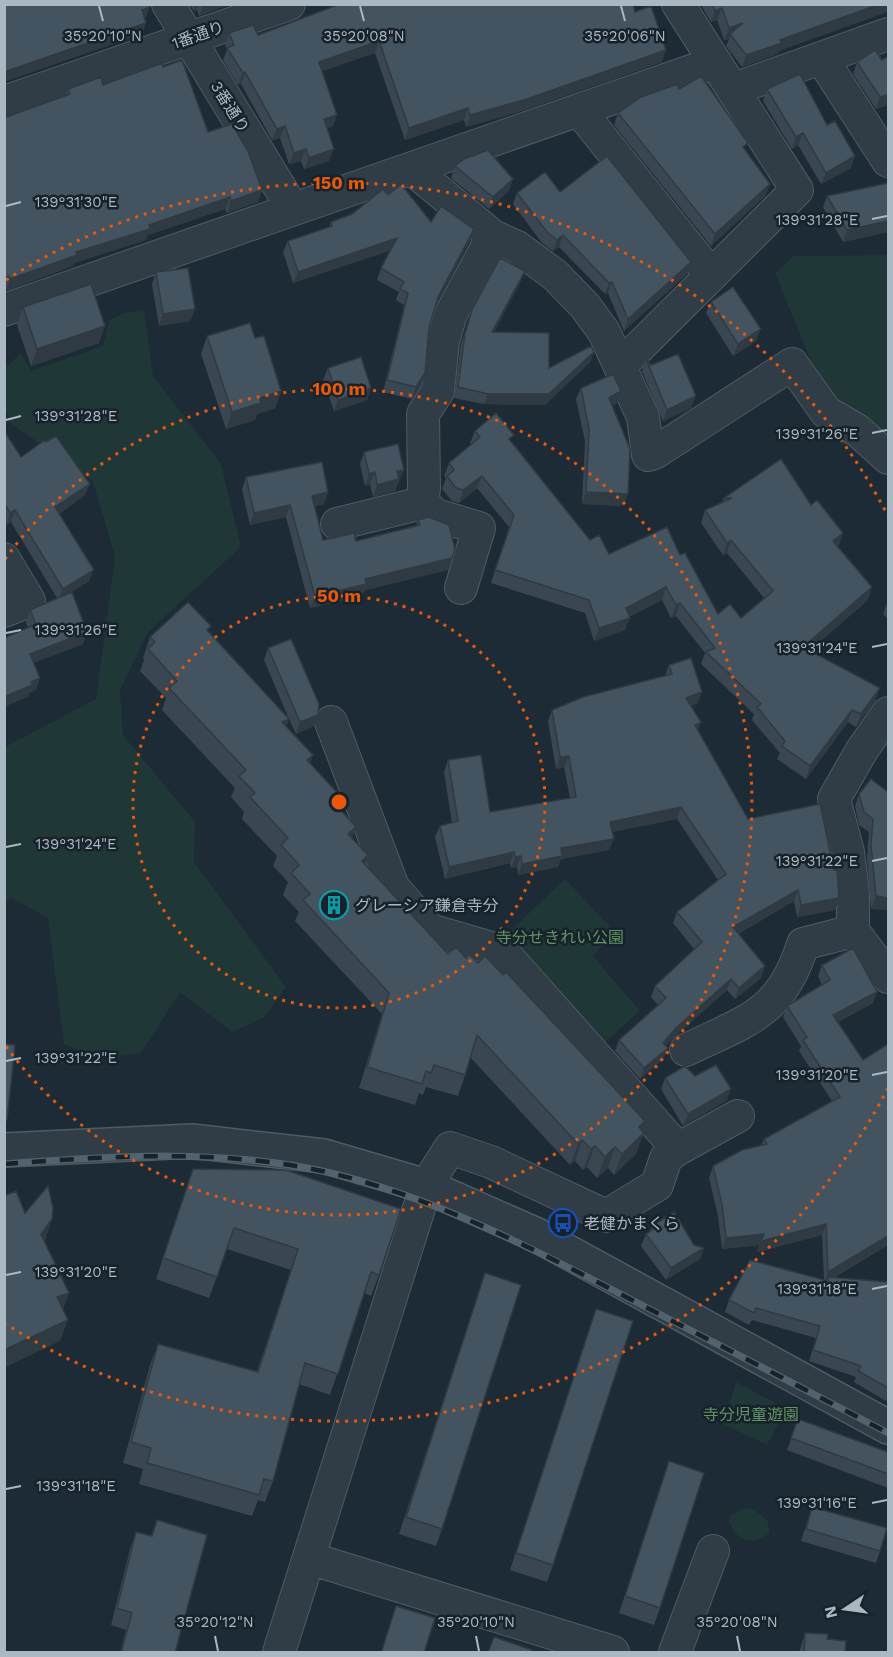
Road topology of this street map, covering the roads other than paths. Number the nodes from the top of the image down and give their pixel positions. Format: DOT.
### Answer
graph roads {
  1 [pos="168,4"];
  2 [pos="290,4"];
  3 [pos="678,4"];
  4 [pos="888,34"];
  5 [pos="188,39"];
  6 [pos="822,59"];
  7 [pos="714,63"];
  8 [pos="734,89"];
  9 [pos="4,102"];
  10 [pos="580,111"];
  11 [pos="888,161"];
  12 [pos="412,169"];
  13 [pos="293,209"];
  14 [pos="493,236"];
  15 [pos="710,274"];
  16 [pos="4,310"];
  17 [pos="621,365"];
  18 [pos="888,458"];
  19 [pos="422,503"];
  20 [pos="337,524"];
  21 [pos="4,559"];
  22 [pos="461,588"];
  23 [pos="4,611"];
  24 [pos="888,713"];
  25 [pos="331,722"];
  26 [pos="853,931"];
  27 [pos="888,977"];
  28 [pos="686,1050"];
  29 [pos="738,1116"];
  30 [pos="678,1149"];
  31 [pos="4,1150"];
  32 [pos="426,1186"];
  33 [pos="888,1427"];
  34 [pos="713,1551"];
  35 [pos="309,1558"];
  36 [pos="279,1653"];
  37 [pos="613,1653"];
  38 [pos="675,1653"];
  1 -- 5 [label="street, 3番通り"];
  2 -- 5 [label="street, 1番通り"];
  3 -- 7 [label="street"];
  4 -- 6 [label="street"];
  5 -- 9 [label="street, 1番通り"];
  5 -- 13 [label="street, 3番通り"];
  6 -- 8 [label="street"];
  6 -- 11 [label="street"];
  7 -- 8 [label="street"];
  7 -- 10 [label="street"];
  8 -- 15 [label="street"];
  10 -- 12 [label="street"];
  10 -- 15 [label="street"];
  12 -- 13 [label="street"];
  12 -- 14 [label="street"];
  13 -- 16 [label="street"];
  14 -- 17 [label="street"];
  14 -- 19 [label="street"];
  15 -- 17 [label="street"];
  17 -- 18 [label="street"];
  19 -- 20 [label="street"];
  19 -- 22 [label="street"];
  21 -- 23 [label="street"];
  24 -- 26 [label="street"];
  25 -- 30 [label="street"];
  26 -- 27 [label="street"];
  26 -- 28 [label="street"];
  29 -- 30 [label="street"];
  30 -- 32 [label="street"];
  31 -- 32 [label="street"];
  32 -- 33 [label="street"];
  32 -- 35 [label="street"];
  34 -- 38 [label="street"];
  35 -- 36 [label="street"];
  35 -- 37 [label="street"];
}
